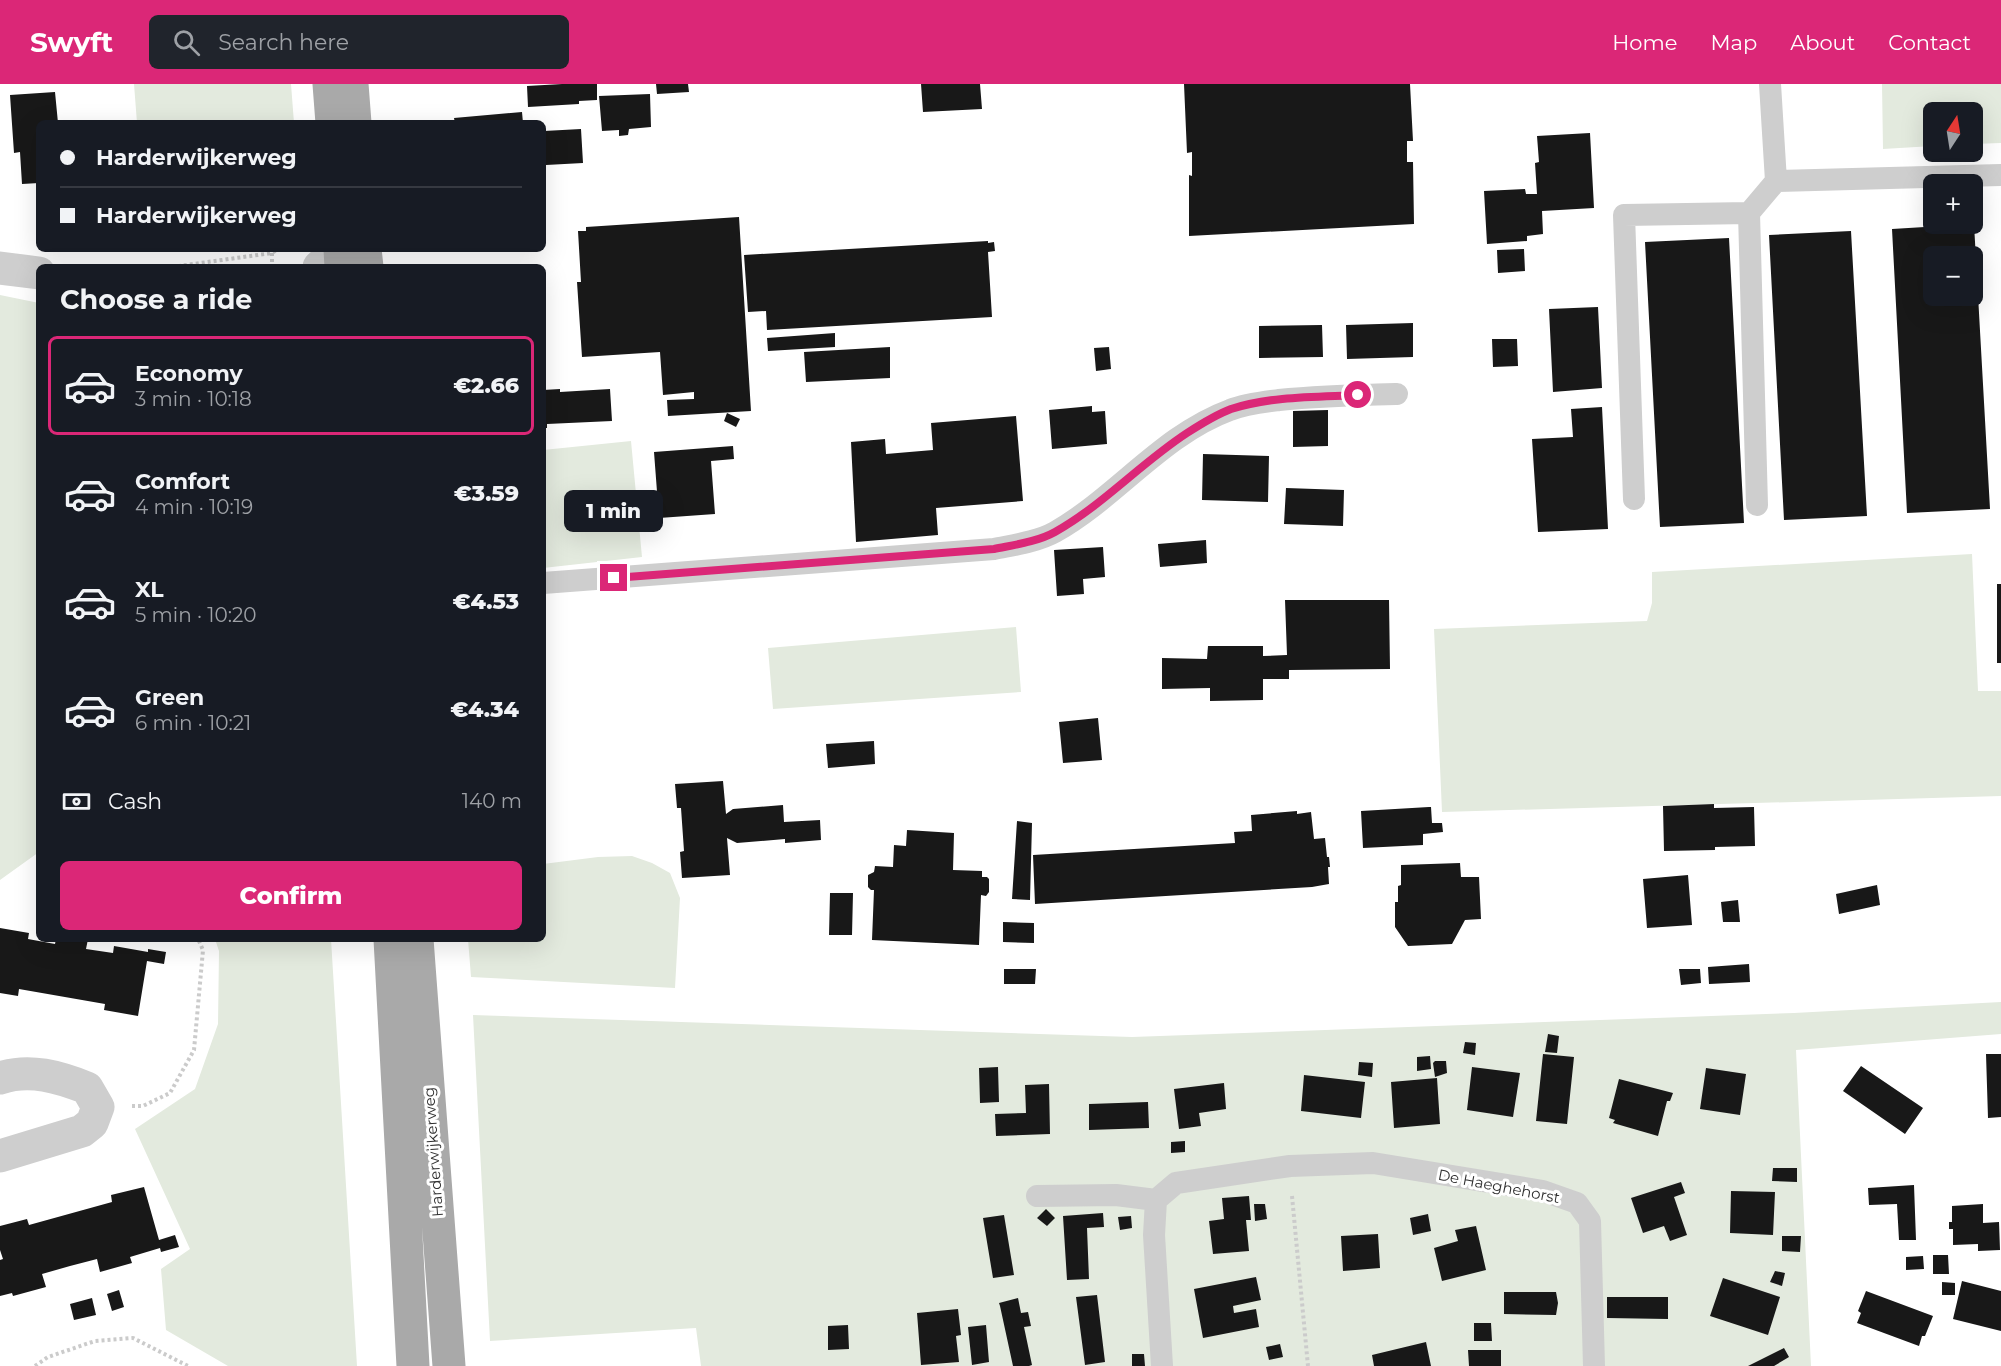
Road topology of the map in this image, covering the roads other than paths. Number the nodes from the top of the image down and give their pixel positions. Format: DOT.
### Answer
graph roads {
  1 [pos="329,84"];
  2 [pos="352,84"];
  3 [pos="1770,84"];
  4 [pos="332,120"];
  5 [pos="355,120"];
  6 [pos="2001,175"];
  7 [pos="1776,181"];
  8 [pos="1749,213"];
  9 [pos="336,252"];
  10 [pos="322,264"];
  11 [pos="0,268"];
  12 [pos="36,273"];
  13 [pos="1397,393"];
  14 [pos="1634,499"];
  15 [pos="1756,505"];
  16 [pos="546,583"];
  17 [pos="390,942"];
  18 [pos="417,942"];
  19 [pos="0,1078"];
  20 [pos="0,1156"];
  21 [pos="1036,1196"];
  22 [pos="1156,1200"];
  23 [pos="413,1366"];
  24 [pos="449,1366"];
  25 [pos="1162,1366"];
  26 [pos="1594,1366"];
  1 -- 4 [label="main road"];
  2 -- 5 [label="main road"];
  3 -- 7 [label="lane"];
  6 -- 7 [label="lane"];
  7 -- 8 [label="lane"];
  8 -- 14 [label="lane"];
  8 -- 15 [label="lane"];
  9 -- 10 [label="street"];
  11 -- 12 [label="street"];
  13 -- 16 [label="lane"];
  17 -- 23 [label="main road, Harderwijkerweg"];
  18 -- 24 [label="main road, Harderwijkerweg"];
  19 -- 20 [label="street"];
  21 -- 22 [label="lane"];
  22 -- 25 [label="lane"];
  22 -- 26 [label="lane, De Haeghehorst"];
}
